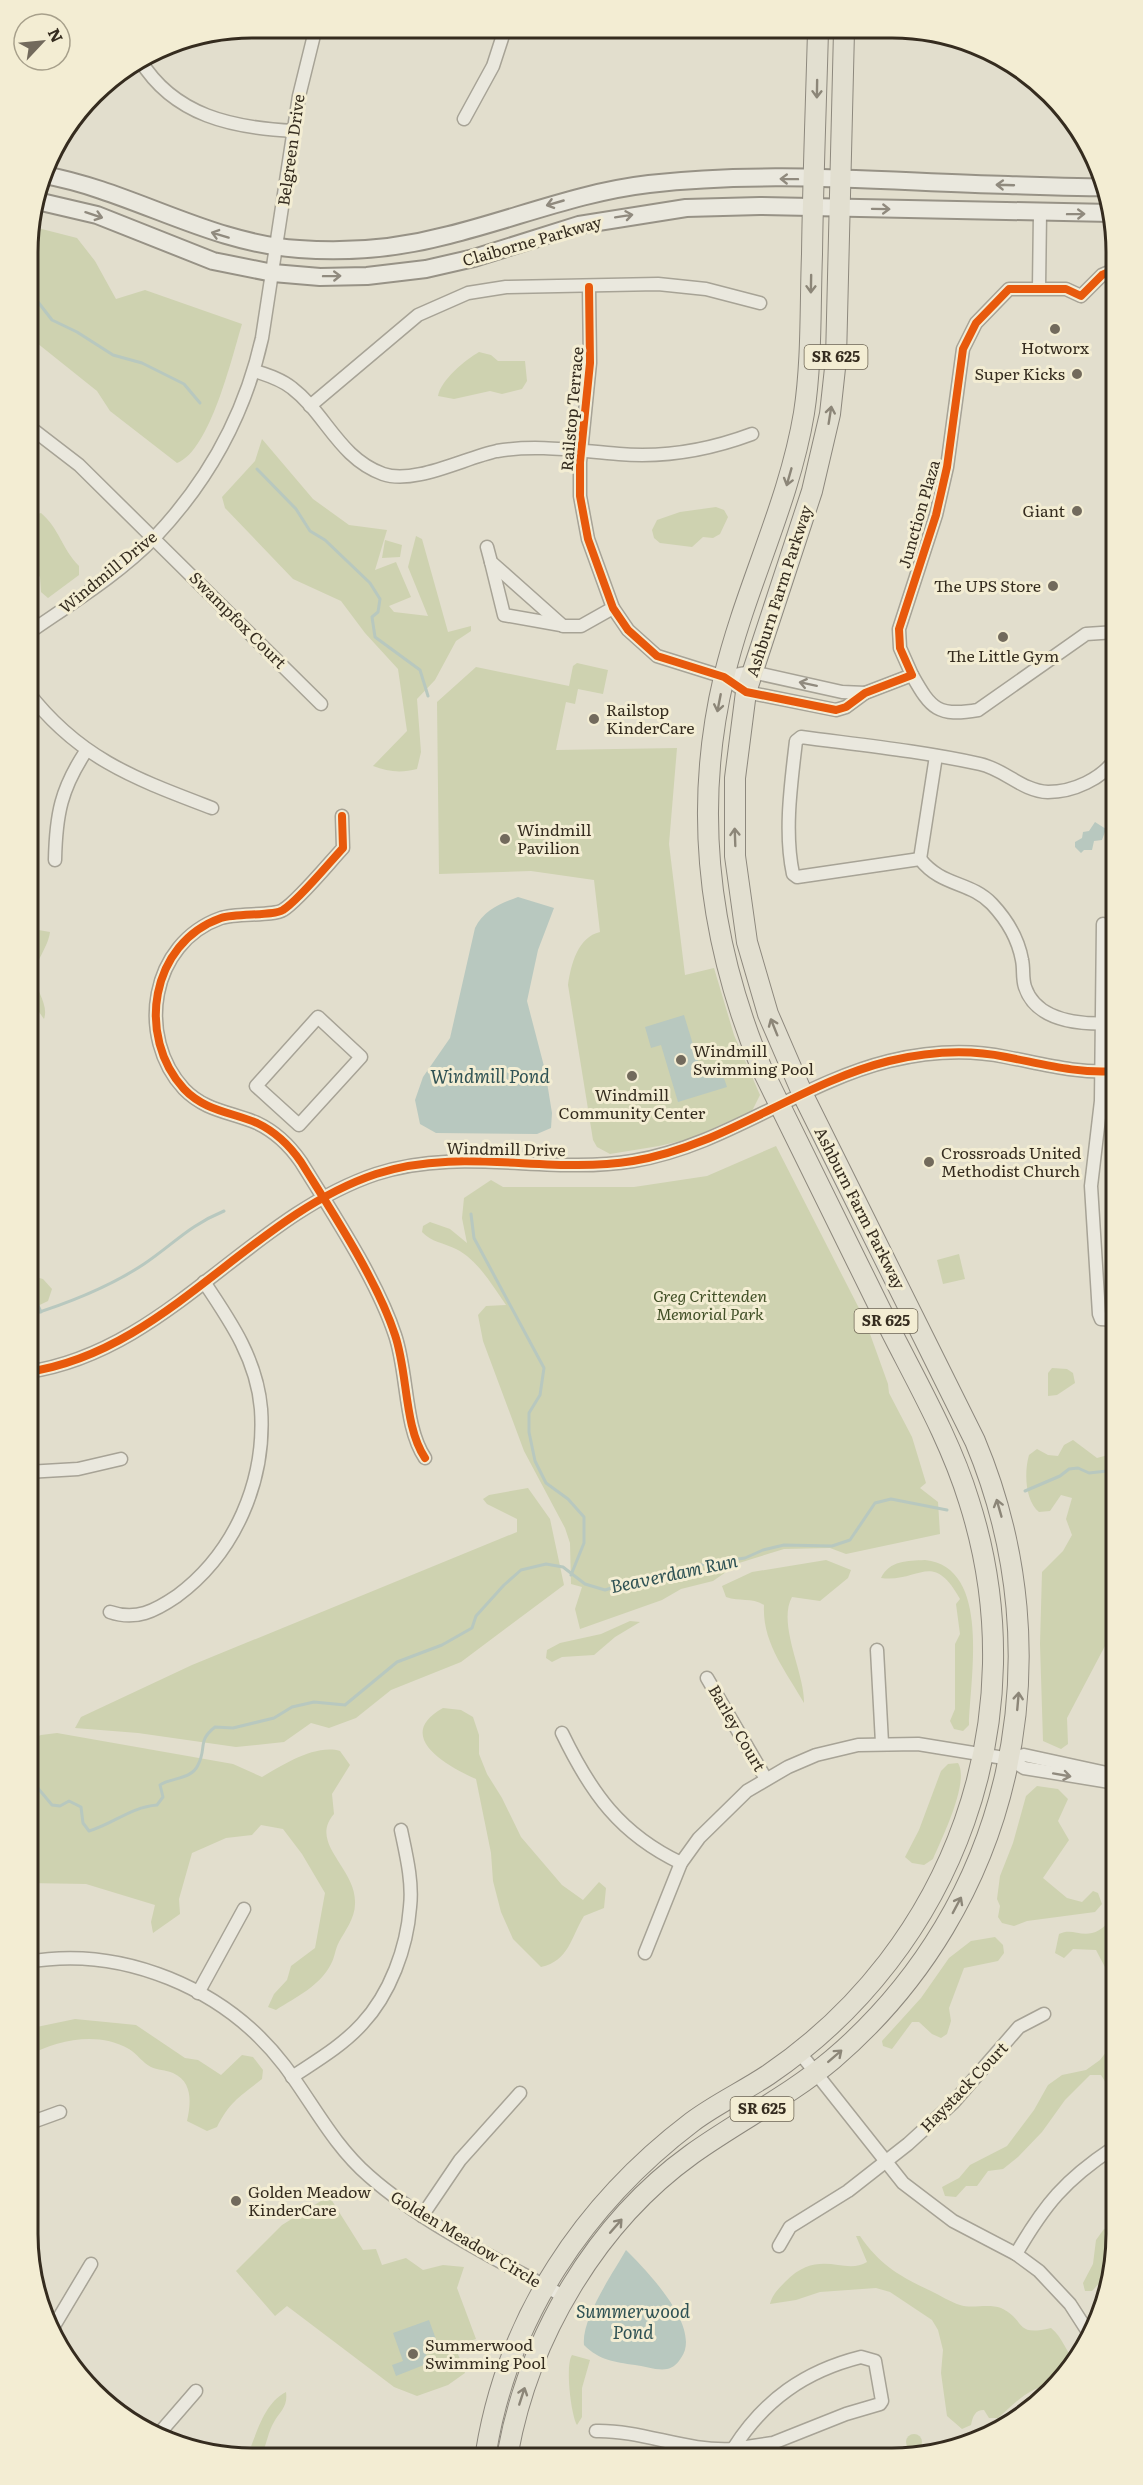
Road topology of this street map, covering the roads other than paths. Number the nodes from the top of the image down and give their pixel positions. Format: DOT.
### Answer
graph roads {
  1 [pos="313,38"];
  2 [pos="502,38"];
  3 [pos="818,38"];
  4 [pos="844,38"];
  5 [pos="145,66"];
  6 [pos="464,119"];
  7 [pos="294,131"];
  8 [pos="51,177"];
  9 [pos="814,179"];
  10 [pos="840,180"];
  11 [pos="1095,187"];
  12 [pos="43,203"];
  13 [pos="813,207"];
  14 [pos="838,208"];
  15 [pos="1040,213"];
  16 [pos="1102,213"];
  17 [pos="277,247"];
  18 [pos="273,273"];
  19 [pos="1106,273"];
  20 [pos="589,287"];
  21 [pos="1039,288"];
  22 [pos="760,303"];
  23 [pos="255,371"];
  24 [pos="310,406"];
  25 [pos="38,433"];
  26 [pos="752,434"];
  27 [pos="582,450"];
  28 [pos="154,537"];
  29 [pos="487,547"];
  30 [pos="491,562"];
  31 [pos="613,608"];
  32 [pos="38,626"];
  33 [pos="563,626"];
  34 [pos="1106,633"];
  35 [pos="752,672"];
  36 [pos="912,675"];
  37 [pos="724,677"];
  38 [pos="746,692"];
  39 [pos="865,693"];
  40 [pos="38,704"];
  41 [pos="321,704"];
  42 [pos="86,751"];
  43 [pos="936,756"];
  44 [pos="1106,770"];
  45 [pos="212,808"];
  46 [pos="342,816"];
  47 [pos="920,859"];
  48 [pos="55,860"];
  49 [pos="1103,924"];
  50 [pos="1103,1024"];
  51 [pos="1106,1024"];
  52 [pos="1101,1072"];
  53 [pos="1106,1072"];
  54 [pos="803,1095"];
  55 [pos="780,1106"];
  56 [pos="299,1125"];
  57 [pos="284,1141"];
  58 [pos="323,1198"];
  59 [pos="204,1282"];
  60 [pos="1106,1319"];
  61 [pos="38,1369"];
  62 [pos="425,1458"];
  63 [pos="120,1459"];
  64 [pos="38,1471"];
  65 [pos="110,1612"];
  66 [pos="877,1650"];
  67 [pos="707,1678"];
  68 [pos="562,1733"];
  69 [pos="882,1743"];
  70 [pos="984,1754"];
  71 [pos="1010,1759"];
  72 [pos="1106,1773"];
  73 [pos="766,1779"];
  74 [pos="1106,1781"];
  75 [pos="401,1830"];
  76 [pos="681,1863"];
  77 [pos="244,1909"];
  78 [pos="645,1953"];
  79 [pos="38,1961"];
  80 [pos="198,1993"];
  81 [pos="1044,2014"];
  82 [pos="800,2053"];
  83 [pos="815,2073"];
  84 [pos="292,2078"];
  85 [pos="520,2093"];
  86 [pos="60,2112"];
  87 [pos="38,2120"];
  88 [pos="1106,2153"];
  89 [pos="885,2163"];
  90 [pos="422,2216"];
  91 [pos="779,2246"];
  92 [pos="1016,2253"];
  93 [pos="91,2264"];
  94 [pos="544,2286"];
  95 [pos="565,2297"];
  96 [pos="57,2321"];
  97 [pos="1084,2326"];
  98 [pos="196,2391"];
  99 [pos="164,2428"];
  100 [pos="596,2431"];
  101 [pos="487,2448"];
  102 [pos="509,2448"];
  103 [pos="688,2448"];
  104 [pos="734,2448"];
  105 [pos="740,2448"];
  1 -- 7 [label="street, Belgreen Drive"];
  2 -- 6 [label="street"];
  3 -- 9 [label="main road, Ashburn Farm Parkway / SR 625, one-way"];
  4 -- 10 [label="main road, Ashburn Farm Parkway / SR 625"];
  5 -- 7 [label="street"];
  7 -- 17 [label="street, Belgreen Drive"];
  17 -- 8 [label="main road, Claiborne Parkway, one-way"];
  9 -- 10 [label="main road, Claiborne Parkway"];
  9 -- 13 [label="main road, Ashburn Farm Parkway / SR 625"];
  9 -- 17 [label="main road, Claiborne Parkway, one-way"];
  11 -- 10 [label="main road, Claiborne Parkway, one-way"];
  10 -- 14 [label="main road, Ashburn Farm Parkway / SR 625"];
  12 -- 18 [label="main road, Claiborne Parkway, one-way"];
  13 -- 14 [label="main road, Claiborne Parkway"];
  18 -- 13 [label="main road, Claiborne Parkway, one-way"];
  13 -- 37 [label="main road, Ashburn Farm Parkway / SR 625, one-way"];
  14 -- 15 [label="main road, Claiborne Parkway, one-way"];
  35 -- 14 [label="main road, Ashburn Farm Parkway / SR 625, one-way"];
  15 -- 16 [label="main road, Claiborne Parkway, one-way"];
  15 -- 21 [label="street"];
  17 -- 18 [label="street, Belgreen Drive"];
  18 -- 23 [label="street, Windmill Drive"];
  19 -- 21 [label="street, Junction Plaza"];
  20 -- 22 [label="street"];
  20 -- 24 [label="street"];
  20 -- 27 [label="street, Railstop Terrace"];
  21 -- 36 [label="street, Junction Plaza"];
  23 -- 24 [label="street"];
  23 -- 28 [label="street, Windmill Drive"];
  24 -- 27 [label="street"];
  25 -- 28 [label="street, Swampfox Court"];
  26 -- 27 [label="street"];
  27 -- 31 [label="street, Railstop Terrace"];
  28 -- 32 [label="street, Windmill Drive"];
  28 -- 41 [label="street, Swampfox Court"];
  29 -- 30 [label="street"];
  30 -- 33 [label="street"];
  30 -- 33 [label="street"];
  31 -- 33 [label="street"];
  31 -- 37 [label="street, Railstop Terrace"];
  34 -- 36 [label="street, Junction Plaza"];
  35 -- 37 [label="street"];
  35 -- 38 [label="main road, Ashburn Farm Parkway / SR 625"];
  39 -- 35 [label="street, one-way"];
  36 -- 39 [label="street"];
  37 -- 38 [label="street"];
  37 -- 55 [label="main road, Ashburn Farm Parkway / SR 625, one-way"];
  38 -- 39 [label="street"];
  54 -- 38 [label="main road, Ashburn Farm Parkway / SR 625, one-way"];
  40 -- 42 [label="street"];
  42 -- 45 [label="street"];
  42 -- 48 [label="street"];
  43 -- 44 [label="street"];
  43 -- 47 [label="street"];
  43 -- 47 [label="street"];
  46 -- 57 [label="street"];
  47 -- 50 [label="street"];
  49 -- 50 [label="street"];
  50 -- 51 [label="street"];
  50 -- 52 [label="street"];
  52 -- 53 [label="street, Windmill Drive"];
  52 -- 54 [label="street, Windmill Drive"];
  52 -- 60 [label="street"];
  54 -- 55 [label="street, Windmill Drive"];
  71 -- 54 [label="main road, Ashburn Farm Parkway / SR 625, one-way"];
  55 -- 58 [label="street, Windmill Drive"];
  55 -- 70 [label="main road, Ashburn Farm Parkway / SR 625"];
  56 -- 56 [label="street"];
  56 -- 57 [label="street"];
  57 -- 58 [label="street"];
  58 -- 59 [label="street, Windmill Drive"];
  58 -- 62 [label="street"];
  59 -- 61 [label="street, Windmill Drive"];
  59 -- 65 [label="street"];
  63 -- 64 [label="street"];
  66 -- 69 [label="street"];
  67 -- 73 [label="street, Barley Court"];
  68 -- 76 [label="street"];
  69 -- 70 [label="street"];
  69 -- 73 [label="street"];
  70 -- 71 [label="street"];
  70 -- 82 [label="main road, Ashburn Farm Parkway / SR 625"];
  71 -- 72 [label="street"];
  71 -- 74 [label="street, one-way"];
  83 -- 71 [label="main road, Ashburn Farm Parkway / SR 625, one-way"];
  73 -- 76 [label="street"];
  75 -- 84 [label="street"];
  76 -- 78 [label="street"];
  77 -- 80 [label="street"];
  79 -- 80 [label="street, Golden Meadow Circle"];
  80 -- 84 [label="street, Golden Meadow Circle"];
  81 -- 89 [label="street, Haystack Court"];
  82 -- 83 [label="street"];
  82 -- 94 [label="main road, Ashburn Farm Parkway / SR 625"];
  83 -- 89 [label="street"];
  95 -- 83 [label="main road, Ashburn Farm Parkway / SR 625, one-way"];
  84 -- 90 [label="street, Golden Meadow Circle"];
  85 -- 90 [label="street"];
  86 -- 87 [label="street"];
  88 -- 92 [label="street"];
  89 -- 91 [label="street, Haystack Court"];
  89 -- 92 [label="street"];
  90 -- 94 [label="street, Golden Meadow Circle"];
  92 -- 97 [label="street"];
  93 -- 96 [label="street"];
  94 -- 95 [label="street, Golden Meadow Circle"];
  94 -- 101 [label="main road, Ashburn Farm Parkway / SR 625"];
  102 -- 95 [label="main road, Ashburn Farm Parkway / SR 625, one-way"];
  98 -- 99 [label="street"];
  100 -- 103 [label="street"];
  104 -- 105 [label="street"];
}
